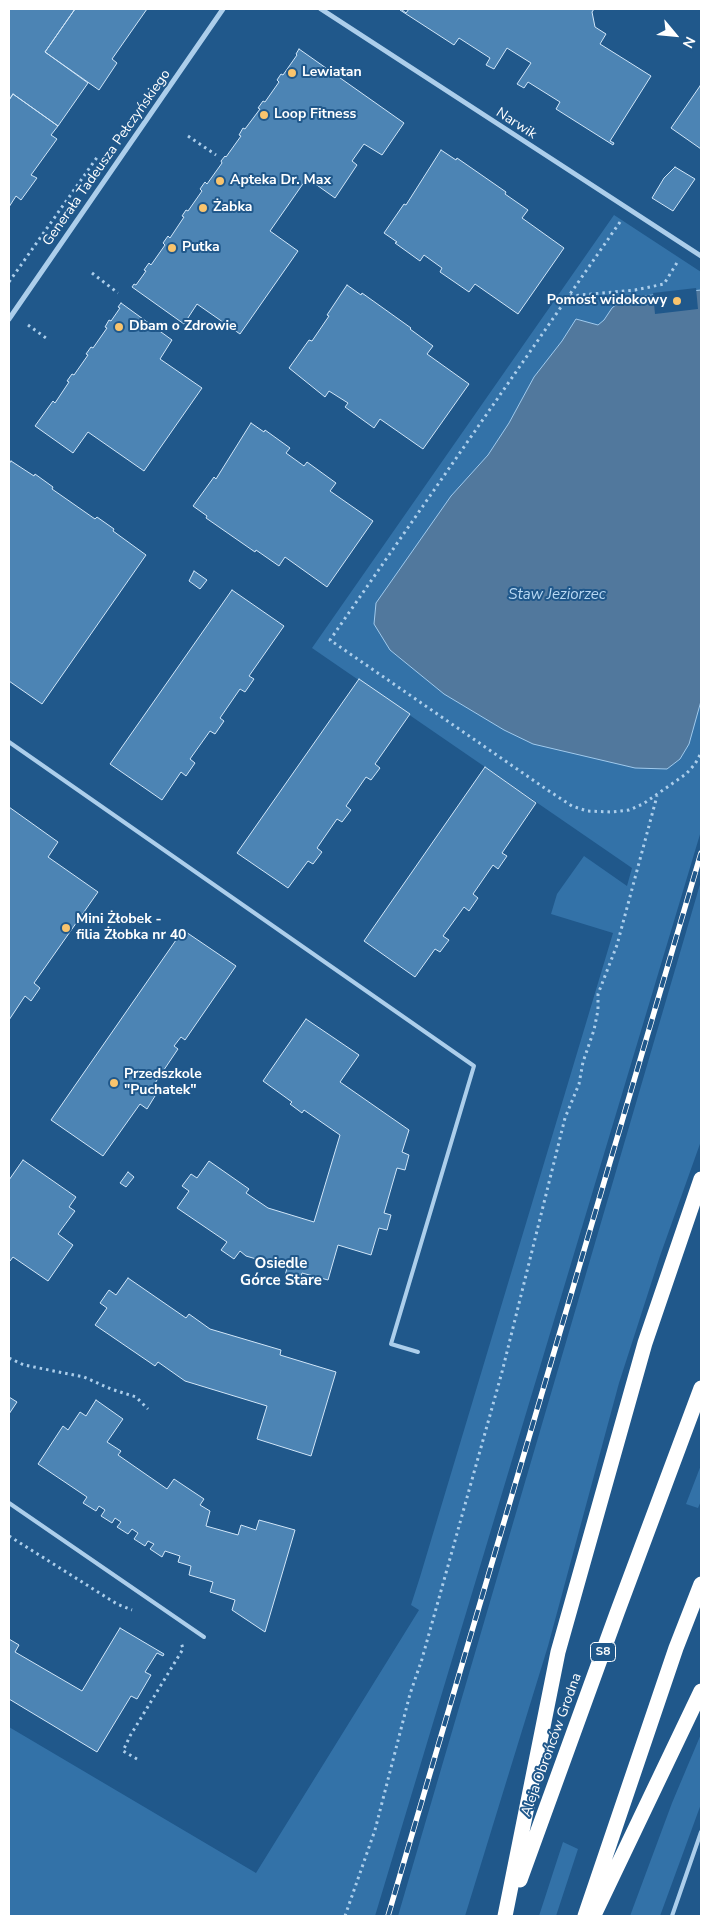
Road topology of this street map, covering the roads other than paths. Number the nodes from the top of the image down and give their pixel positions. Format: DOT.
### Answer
graph roads {
  1 [pos="223,9"];
  2 [pos="321,9"];
  3 [pos="701,256"];
  4 [pos="9,319"];
  5 [pos="9,742"];
  6 [pos="701,1178"];
  7 [pos="418,1352"];
  8 [pos="701,1388"];
  9 [pos="9,1503"];
  10 [pos="701,1584"];
  11 [pos="204,1637"];
  12 [pos="701,1692"];
  13 [pos="701,1832"];
  14 [pos="506,1916"];
  15 [pos="584,1916"];
  16 [pos="593,1916"];
  17 [pos="672,1916"];
  1 -- 4 [label="street, Generała Tadeusza Pełczyńskiego"];
  2 -- 3 [label="street, Narwik"];
  5 -- 7 [label="lane"];
  6 -- 14 [label="highway"];
  8 -- 14 [label="highway, Aleja Obrońców Grodna / S8"];
  9 -- 11 [label="lane"];
  10 -- 15 [label="highway"];
  12 -- 16 [label="highway"];
  13 -- 17 [label="lane"];
}
